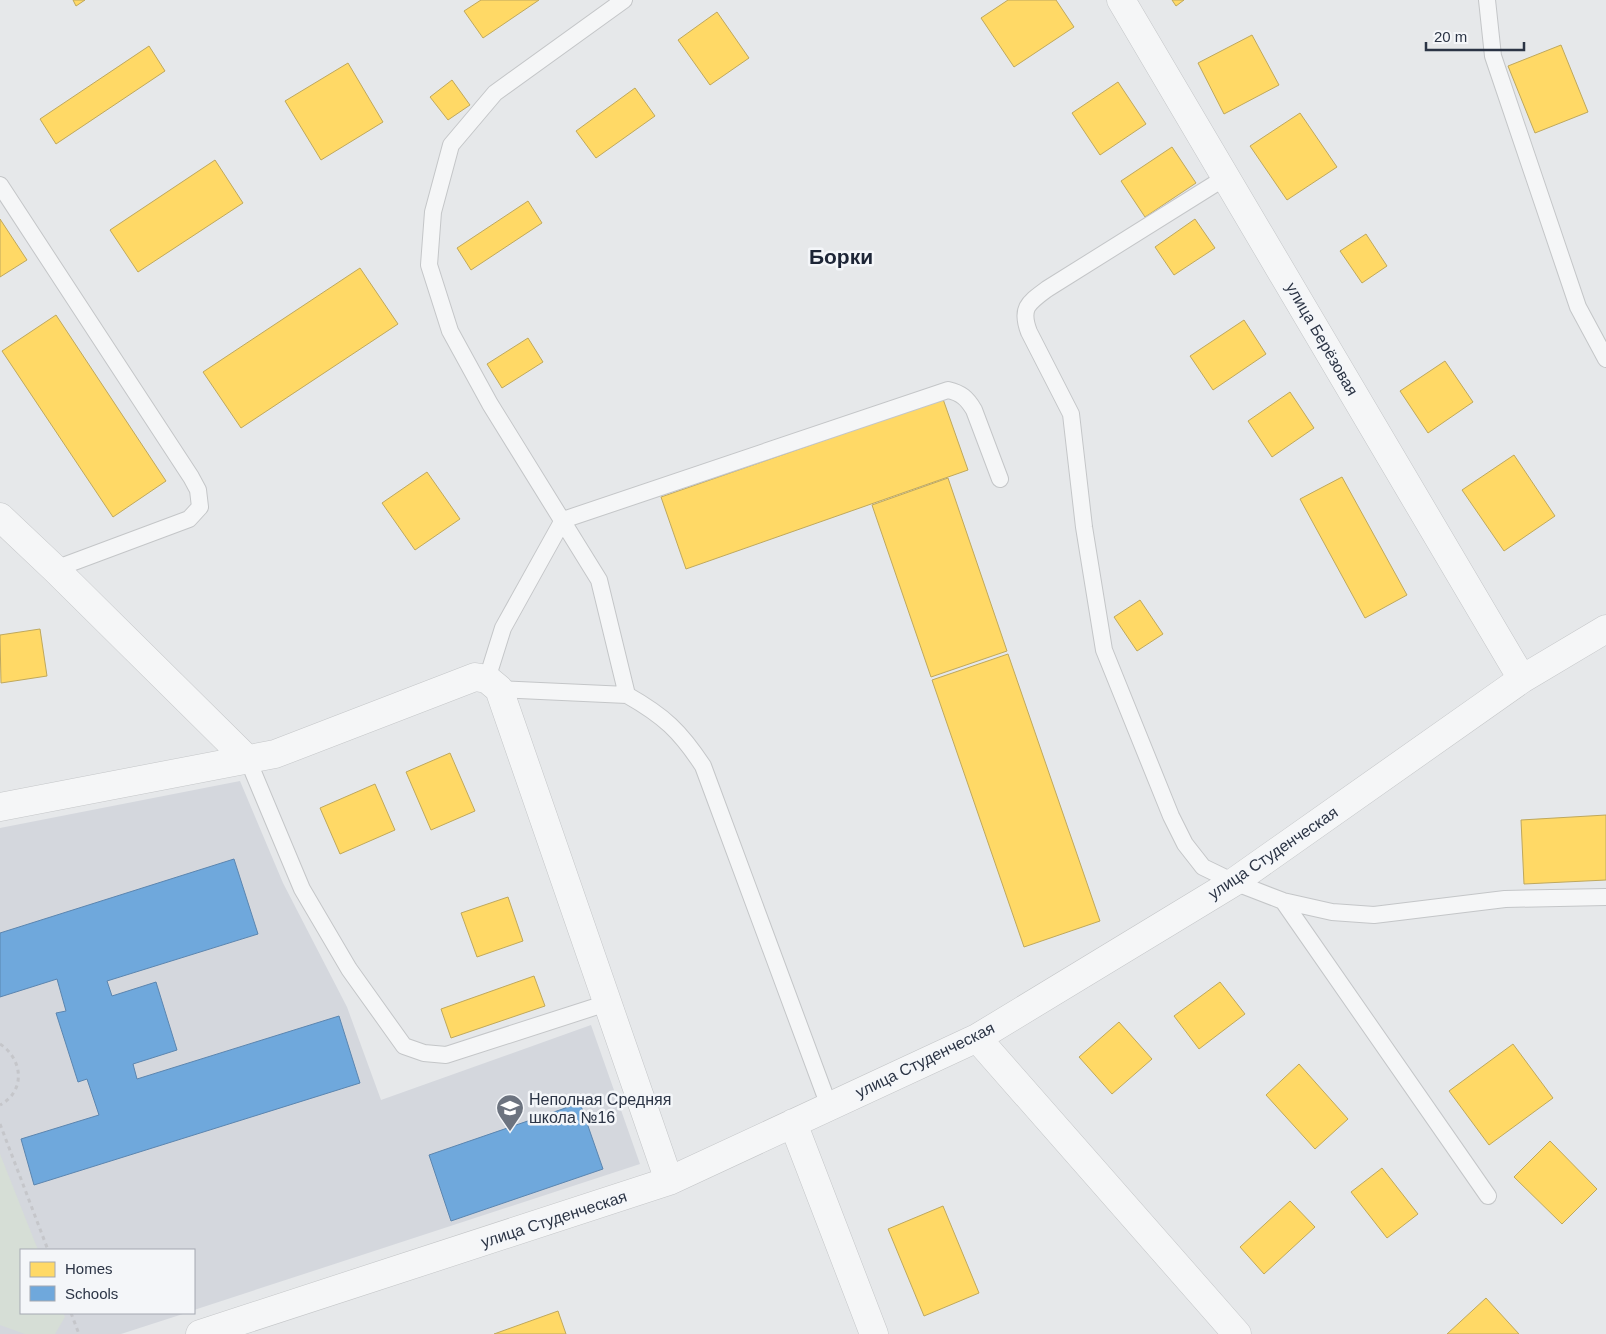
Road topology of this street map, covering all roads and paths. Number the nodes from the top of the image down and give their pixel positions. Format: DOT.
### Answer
graph roads {
  1 [pos="624,0"];
  2 [pos="1121,0"];
  3 [pos="1487,0"];
  4 [pos="1226,177"];
  5 [pos="0,185"];
  6 [pos="1606,359"];
  7 [pos="1000,479"];
  8 [pos="0,517"];
  9 [pos="563,520"];
  10 [pos="54,568"];
  11 [pos="1606,629"];
  12 [pos="1522,679"];
  13 [pos="493,684"];
  14 [pos="627,695"];
  15 [pos="248,760"];
  16 [pos="0,808"];
  17 [pos="1234,882"];
  18 [pos="1606,897"];
  19 [pos="1283,901"];
  20 [pos="607,1004"];
  21 [pos="977,1038"];
  22 [pos="0,1044"];
  23 [pos="0,1105"];
  24 [pos="829,1106"];
  25 [pos="793,1123"];
  26 [pos="0,1124"];
  27 [pos="669,1181"];
  28 [pos="1488,1196"];
  29 [pos="48,1249"];
  30 [pos="71,1314"];
  31 [pos="79,1334"];
  32 [pos="200,1334"];
  33 [pos="874,1334"];
  34 [pos="1237,1334"];
  1 -- 9 [label="lane"];
  2 -- 4 [label="street, улица Берёзовая"];
  3 -- 6 [label="lane"];
  4 -- 12 [label="street, улица Берёзовая"];
  4 -- 17 [label="lane"];
  5 -- 10 [label="lane"];
  7 -- 9 [label="lane"];
  8 -- 10 [label="street"];
  9 -- 13 [label="lane"];
  9 -- 14 [label="lane"];
  10 -- 15 [label="street"];
  11 -- 12 [label="street, улица Студенческая"];
  12 -- 17 [label="street, улица Студенческая"];
  13 -- 14 [label="lane"];
  13 -- 15 [label="street"];
  13 -- 20 [label="street"];
  14 -- 24 [label="lane"];
  15 -- 16 [label="street"];
  15 -- 20 [label="lane"];
  17 -- 19 [label="lane"];
  17 -- 21 [label="street, улица Студенческая"];
  18 -- 19 [label="lane"];
  19 -- 28 [label="lane"];
  20 -- 27 [label="street"];
  21 -- 24 [label="street, улица Студенческая"];
  21 -- 34 [label="street"];
  22 -- 23 [label="path"];
  24 -- 25 [label="street, улица Студенческая"];
  25 -- 27 [label="street, улица Студенческая"];
  25 -- 33 [label="street"];
  26 -- 29 [label="path"];
  27 -- 32 [label="street, улица Студенческая"];
  30 -- 31 [label="path"];
}
